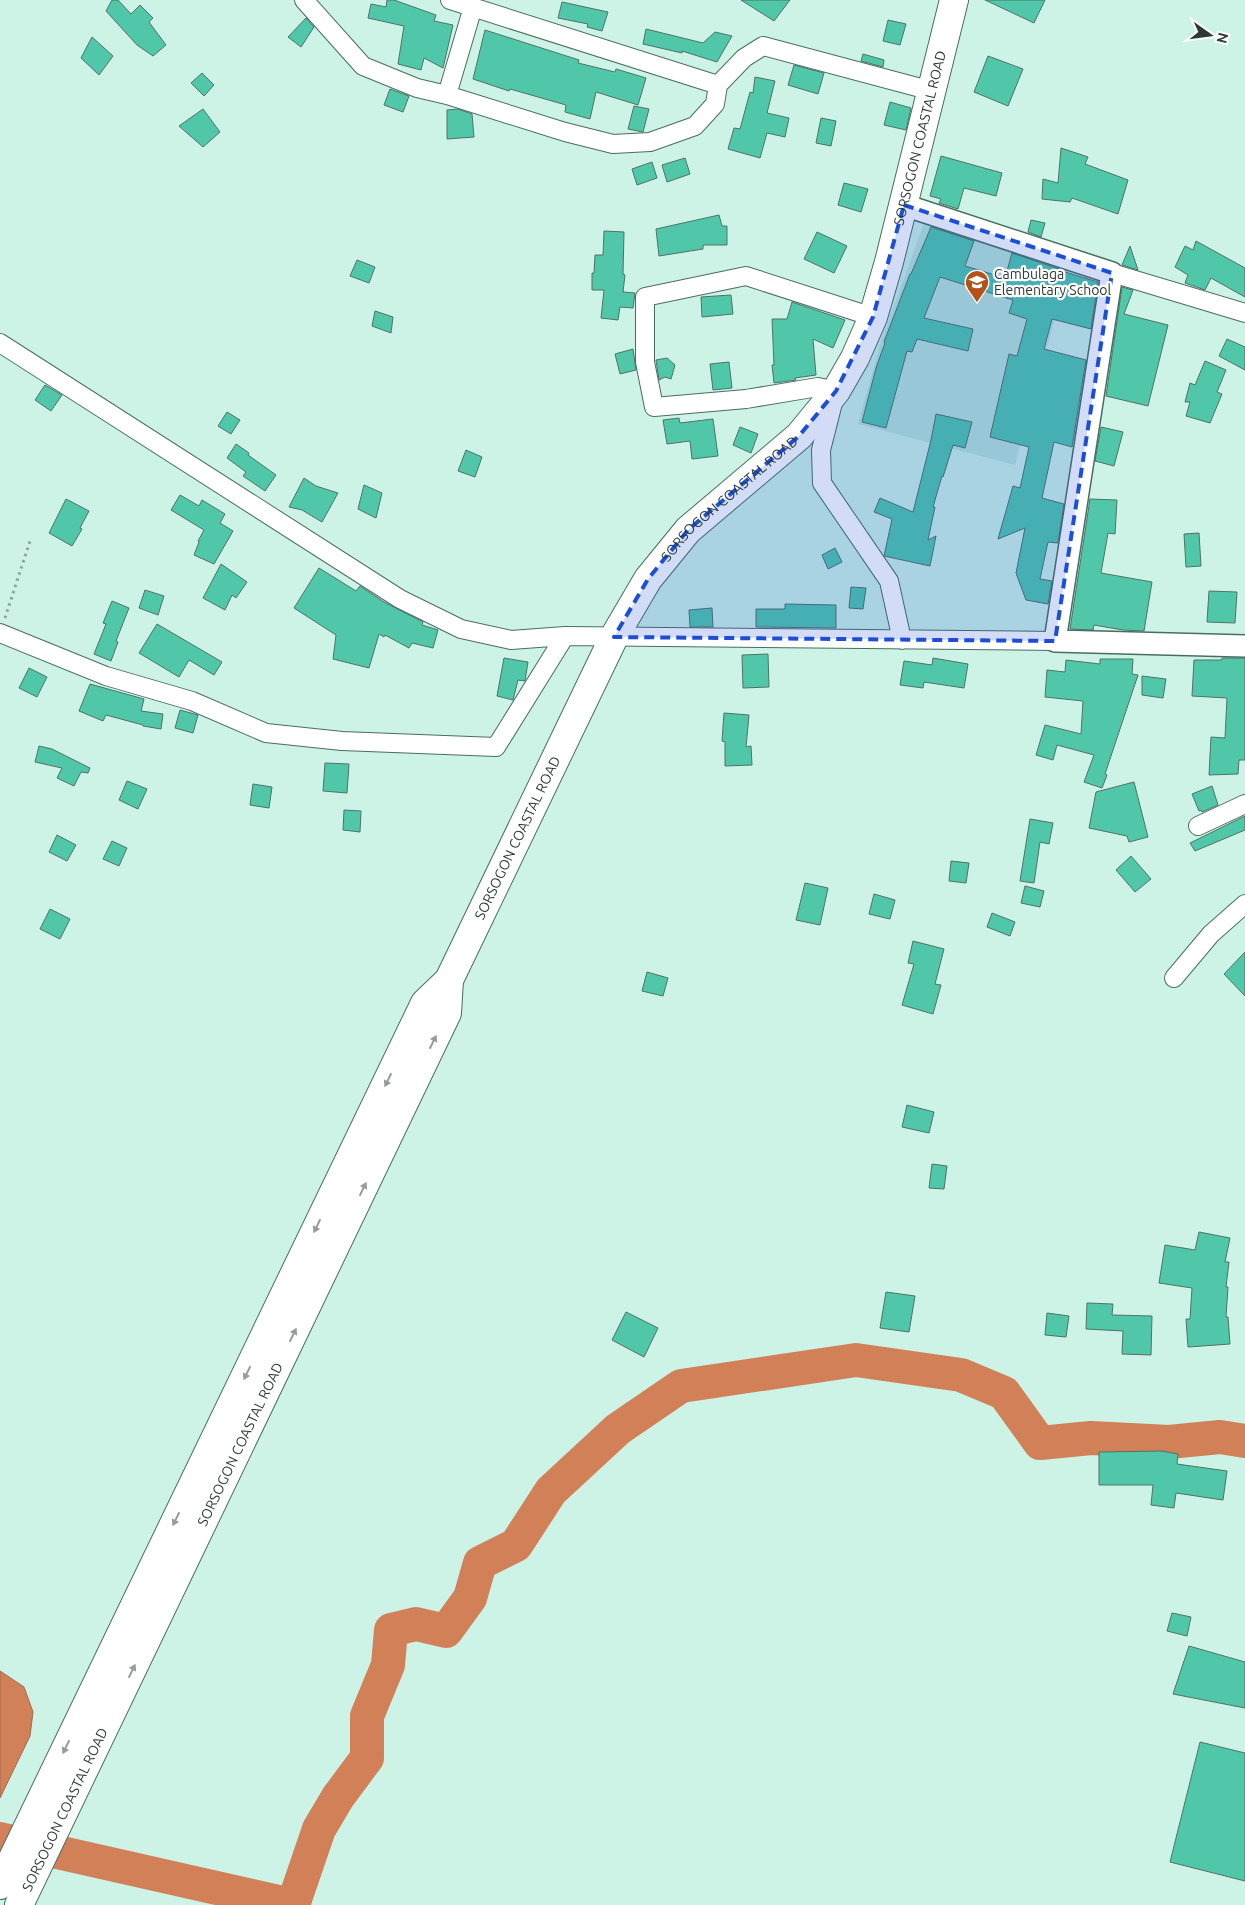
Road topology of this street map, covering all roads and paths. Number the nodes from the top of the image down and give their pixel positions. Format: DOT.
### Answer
graph roads {
  1 [pos="304,0"];
  2 [pos="450,0"];
  3 [pos="954,0"];
  4 [pos="473,7"];
  5 [pos="718,85"];
  6 [pos="932,91"];
  7 [pos="447,94"];
  8 [pos="904,205"];
  9 [pos="1112,273"];
  10 [pos="1245,313"];
  11 [pos="873,317"];
  12 [pos="0,343"];
  13 [pos="836,391"];
  14 [pos="30,541"];
  15 [pos="2,628"];
  16 [pos="565,636"];
  17 [pos="614,637"];
  18 [pos="902,640"];
  19 [pos="1055,641"];
  20 [pos="1245,646"];
  21 [pos="1245,804"];
  22 [pos="1198,826"];
  23 [pos="1245,904"];
  24 [pos="1174,978"];
  25 [pos="99,1709"];
  26 [pos="0,1885"];
  27 [pos="19,1905"];
  1 -- 7 [label="street"];
  2 -- 4 [label="street"];
  3 -- 6 [label="highway, SORSOGON COASTAL ROAD"];
  4 -- 5 [label="street"];
  4 -- 7 [label="street"];
  5 -- 6 [label="street"];
  5 -- 7 [label="street"];
  6 -- 8 [label="highway, SORSOGON COASTAL ROAD"];
  8 -- 9 [label="street"];
  8 -- 11 [label="highway, SORSOGON COASTAL ROAD"];
  9 -- 10 [label="street"];
  9 -- 19 [label="street"];
  11 -- 13 [label="highway, SORSOGON COASTAL ROAD"];
  11 -- 13 [label="street"];
  12 -- 16 [label="street"];
  13 -- 17 [label="highway, SORSOGON COASTAL ROAD"];
  13 -- 18 [label="street"];
  14 -- 15 [label="path"];
  15 -- 16 [label="street"];
  16 -- 17 [label="street"];
  17 -- 18 [label="street"];
  17 -- 25 [label="highway, SORSOGON COASTAL ROAD"];
  18 -- 19 [label="street"];
  19 -- 20 [label="street"];
  21 -- 22 [label="street"];
  23 -- 24 [label="street"];
  25 -- 26 [label="highway, SORSOGON COASTAL ROAD, one-way"];
  25 -- 27 [label="highway, SORSOGON COASTAL ROAD"];
}
